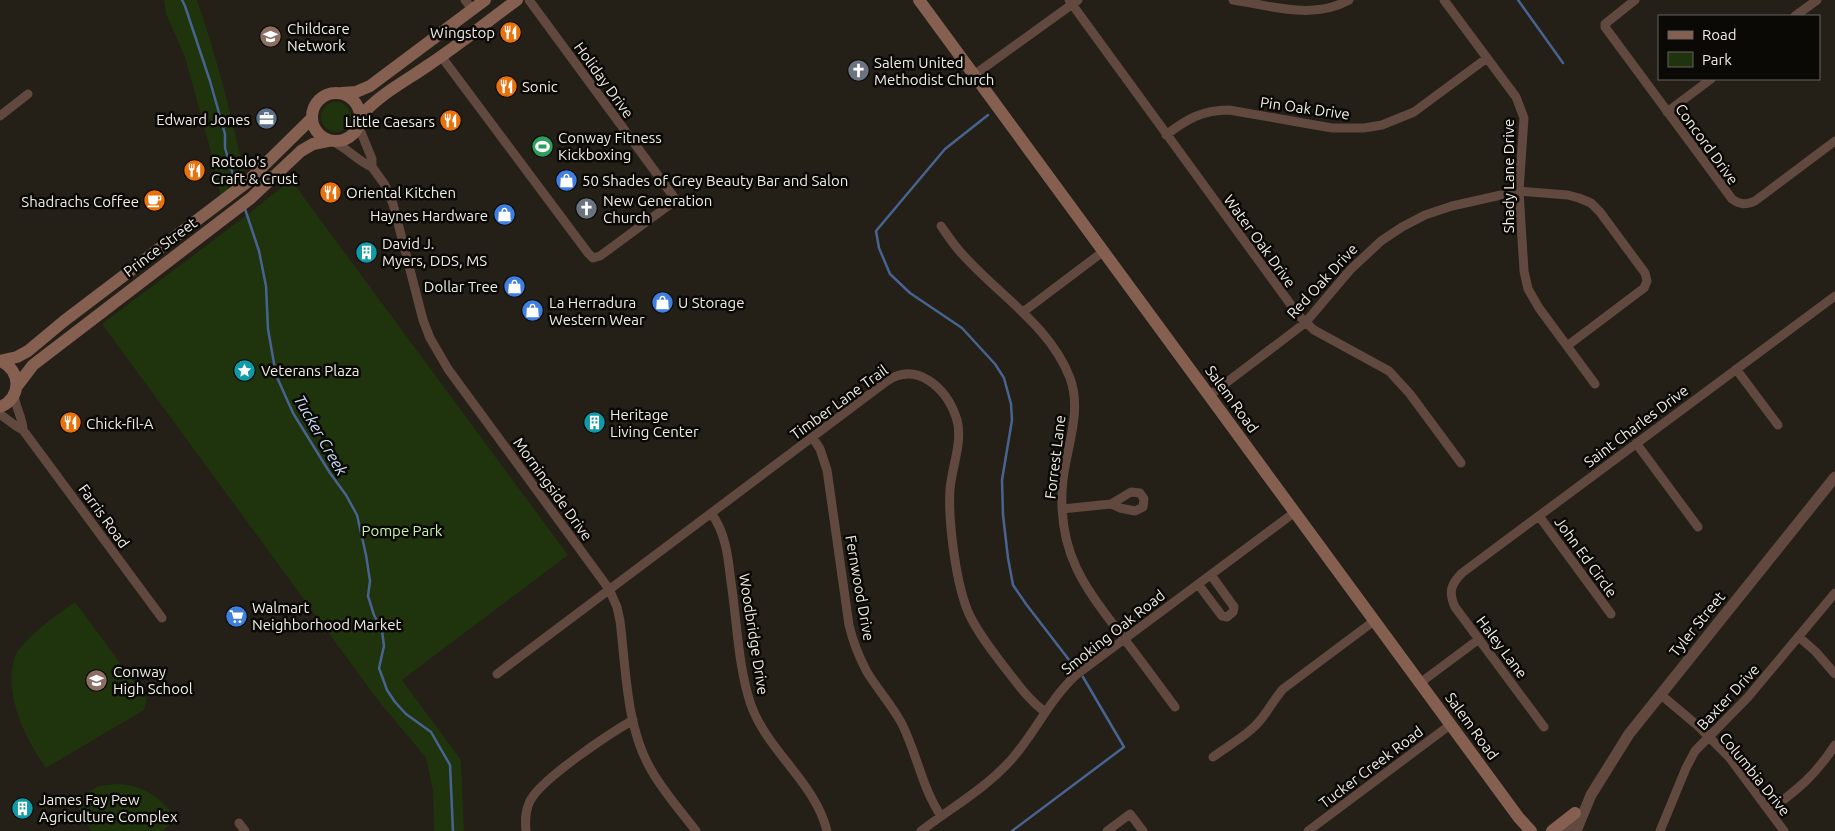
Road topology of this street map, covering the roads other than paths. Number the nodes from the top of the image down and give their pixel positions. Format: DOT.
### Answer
graph roads {
  1 [pos="485,0"];
  2 [pos="517,0"];
  3 [pos="529,0"];
  4 [pos="919,0"];
  5 [pos="1233,0"];
  6 [pos="1349,0"];
  7 [pos="1444,0"];
  8 [pos="1635,0"];
  9 [pos="1817,0"];
  10 [pos="1072,1"];
  11 [pos="469,5"];
  12 [pos="1796,15"];
  13 [pos="461,17"];
  14 [pos="446,53"];
  15 [pos="1487,58"];
  16 [pos="974,75"];
  17 [pos="1710,80"];
  18 [pos="28,94"];
  19 [pos="342,94"];
  20 [pos="1667,112"];
  21 [pos="0,116"];
  22 [pos="311,119"];
  23 [pos="359,121"];
  24 [pos="1166,134"];
  25 [pos="331,141"];
  26 [pos="1835,141"];
  27 [pos="372,167"];
  28 [pos="1519,191"];
  29 [pos="941,226"];
  30 [pos="1104,251"];
  31 [pos="1835,296"];
  32 [pos="1022,312"];
  33 [pos="1305,323"];
  34 [pos="1567,346"];
  35 [pos="0,361"];
  36 [pos="1736,369"];
  37 [pos="1595,384"];
  38 [pos="15,390"];
  39 [pos="1210,395"];
  40 [pos="0,407"];
  41 [pos="0,414"];
  42 [pos="1778,425"];
  43 [pos="23,430"];
  44 [pos="812,438"];
  45 [pos="1636,443"];
  46 [pos="1461,463"];
  47 [pos="1835,477"];
  48 [pos="1112,504"];
  49 [pos="1062,509"];
  50 [pos="1295,512"];
  51 [pos="711,513"];
  52 [pos="1538,516"];
  53 [pos="1698,527"];
  54 [pos="1211,575"];
  55 [pos="1454,580"];
  56 [pos="1198,584"];
  57 [pos="609,590"];
  58 [pos="1835,593"];
  59 [pos="1611,614"];
  60 [pos="162,618"];
  61 [pos="1374,621"];
  62 [pos="1799,637"];
  63 [pos="1125,639"];
  64 [pos="1479,639"];
  65 [pos="497,674"];
  66 [pos="1835,674"];
  67 [pos="1420,683"];
  68 [pos="1660,694"];
  69 [pos="1175,707"];
  70 [pos="1044,712"];
  71 [pos="632,720"];
  72 [pos="1450,725"];
  73 [pos="1544,726"];
  74 [pos="1709,738"];
  75 [pos="1835,745"];
  76 [pos="1213,757"];
  77 [pos="1591,795"];
  78 [pos="1769,811"];
  79 [pos="1575,813"];
  80 [pos="941,816"];
  81 [pos="1519,818"];
  82 [pos="239,822"];
  83 [pos="245,831"];
  84 [pos="526,831"];
  85 [pos="696,831"];
  86 [pos="827,831"];
  87 [pos="921,831"];
  88 [pos="1107,831"];
  89 [pos="1143,831"];
  90 [pos="1308,831"];
  91 [pos="1524,831"];
  92 [pos="1531,831"];
  93 [pos="1552,831"];
  94 [pos="1565,831"];
  95 [pos="1576,831"];
  96 [pos="1660,831"];
  97 [pos="1784,831"];
  1 -- 11 [label="main road"];
  2 -- 14 [label="main road"];
  3 -- 14 [label="street, Holiday Drive"];
  4 -- 16 [label="main road, Salem Road"];
  5 -- 6 [label="street"];
  7 -- 15 [label="street, Shady Lane Drive"];
  8 -- 20 [label="street, Concord Drive"];
  9 -- 12 [label="street"];
  10 -- 16 [label="street"];
  10 -- 24 [label="street, Water Oak Drive"];
  11 -- 13 [label="main road"];
  11 -- 14 [label="main road"];
  13 -- 14 [label="main road"];
  13 -- 19 [label="main road"];
  14 -- 23 [label="main road"];
  15 -- 24 [label="street, Pin Oak Drive"];
  15 -- 28 [label="street, Shady Lane Drive"];
  16 -- 30 [label="main road, Salem Road"];
  17 -- 20 [label="street"];
  18 -- 21 [label="street"];
  19 -- 22 [label="main road"];
  19 -- 23 [label="main road"];
  20 -- 26 [label="street, Concord Drive"];
  22 -- 25 [label="main road"];
  22 -- 35 [label="main road, Prince Street"];
  23 -- 25 [label="main road"];
  23 -- 27 [label="street, Morningside Drive"];
  24 -- 33 [label="street, Water Oak Drive"];
  25 -- 27 [label="street, Morningside Drive"];
  25 -- 38 [label="main road, Prince Street"];
  27 -- 57 [label="street, Morningside Drive"];
  28 -- 33 [label="street, Red Oak Drive"];
  28 -- 34 [label="street, Shady Lane Drive"];
  28 -- 34 [label="street, Red Oak Drive"];
  29 -- 32 [label="street, Forrest Lane"];
  30 -- 32 [label="street"];
  30 -- 39 [label="main road, Salem Road"];
  31 -- 36 [label="street, Saint Charles Drive"];
  32 -- 49 [label="street, Forrest Lane"];
  33 -- 39 [label="street, Red Oak Drive"];
  33 -- 46 [label="street, Water Oak Drive"];
  34 -- 37 [label="street, Shady Lane Drive"];
  35 -- 38 [label="main road"];
  36 -- 42 [label="street"];
  36 -- 45 [label="street, Saint Charles Drive"];
  38 -- 40 [label="main road, Prince Street"];
  38 -- 43 [label="street, Farris Road"];
  39 -- 50 [label="main road, Salem Road"];
  41 -- 43 [label="street, Farris Road"];
  43 -- 60 [label="street, Farris Road"];
  44 -- 51 [label="street, Timber Lane Trail"];
  44 -- 70 [label="street, Timber Lane Trail"];
  44 -- 80 [label="street, Fernwood Drive"];
  45 -- 52 [label="street, Saint Charles Drive"];
  45 -- 53 [label="street"];
  47 -- 68 [label="street, Tyler Street"];
  48 -- 49 [label="street"];
  49 -- 63 [label="street, Forrest Lane"];
  50 -- 54 [label="street, Smoking Oak Road"];
  50 -- 61 [label="main road, Salem Road"];
  51 -- 57 [label="street, Timber Lane Trail"];
  51 -- 86 [label="street, Woodbridge Drive"];
  52 -- 55 [label="street, Saint Charles Drive"];
  52 -- 59 [label="street, John Ed Circle"];
  54 -- 56 [label="street, Smoking Oak Road"];
  54 -- 56 [label="street"];
  55 -- 64 [label="street, Haley Lane"];
  56 -- 63 [label="street, Smoking Oak Road"];
  57 -- 65 [label="street, Timber Lane Trail"];
  57 -- 71 [label="street, Morningside Drive"];
  58 -- 62 [label="street, Baxter Drive"];
  61 -- 67 [label="main road, Salem Road"];
  61 -- 76 [label="street"];
  62 -- 66 [label="street"];
  62 -- 74 [label="street, Baxter Drive"];
  63 -- 69 [label="street, Forrest Lane"];
  63 -- 70 [label="street, Smoking Oak Road"];
  64 -- 67 [label="street"];
  64 -- 73 [label="street, Haley Lane"];
  67 -- 72 [label="main road, Salem Road"];
  68 -- 74 [label="street, Columbia Drive"];
  68 -- 77 [label="street, Tyler Street"];
  70 -- 80 [label="street, Smoking Oak Road"];
  71 -- 84 [label="street"];
  71 -- 85 [label="street, Morningside Drive"];
  72 -- 81 [label="main road, Salem Road"];
  72 -- 90 [label="street, Tucker Creek Road"];
  74 -- 78 [label="street, Columbia Drive"];
  74 -- 96 [label="street, Baxter Drive"];
  75 -- 78 [label="street"];
  77 -- 79 [label="street, Tyler Street"];
  77 -- 95 [label="street, Tyler Street"];
  78 -- 97 [label="street, Columbia Drive"];
  79 -- 93 [label="main road"];
  79 -- 94 [label="street, Tyler Street"];
  80 -- 87 [label="street, Smoking Oak Road"];
  81 -- 91 [label="main road, Salem Road"];
  81 -- 92 [label="main road, Salem Road"];
  82 -- 83 [label="street"];
  88 -- 89 [label="street"];
}
